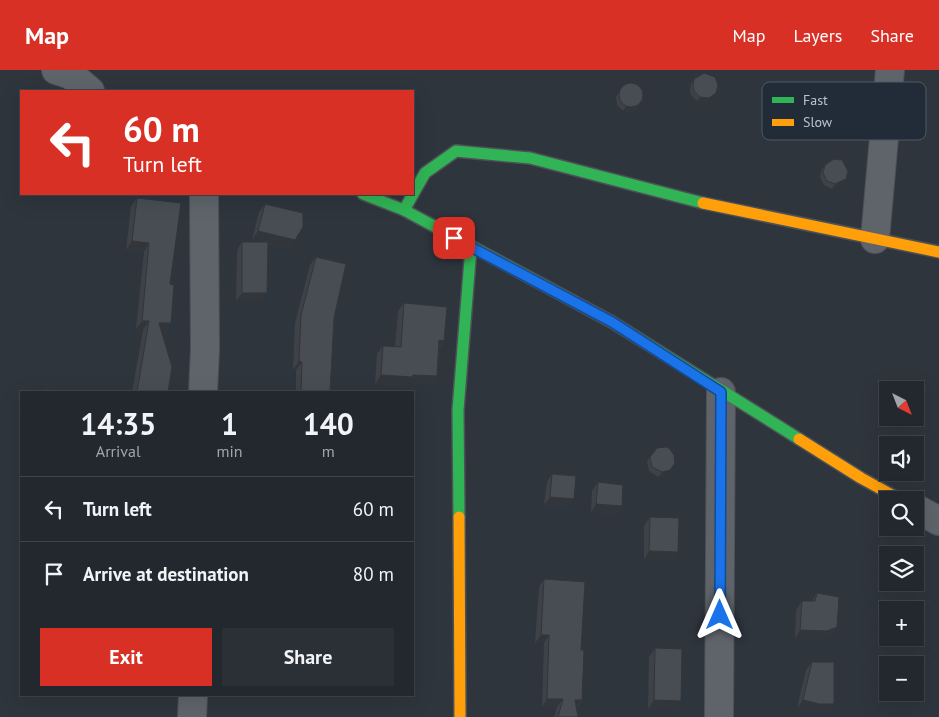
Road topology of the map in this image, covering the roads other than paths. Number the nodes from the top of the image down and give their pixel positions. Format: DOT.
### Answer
graph roads {
  1 [pos="56,70"];
  2 [pos="89,90"];
  3 [pos="883,140"];
  4 [pos="414,192"];
  5 [pos="204,195"];
  6 [pos="366,195"];
  7 [pos="413,195"];
  8 [pos="404,210"];
  9 [pos="874,239"];
  10 [pos="471,247"];
  11 [pos="939,252"];
  12 [pos="204,391"];
  13 [pos="721,392"];
  14 [pos="885,491"];
  15 [pos="924,513"];
  16 [pos="939,521"];
  17 [pos="193,696"];
  18 [pos="192,717"];
  19 [pos="460,717"];
  20 [pos="719,717"];
  1 -- 2 [label="street"];
  3 -- 9 [label="street"];
  4 -- 9 [label="street"];
  5 -- 12 [label="street"];
  6 -- 8 [label="street"];
  7 -- 8 [label="street"];
  8 -- 10 [label="street"];
  9 -- 11 [label="street"];
  10 -- 13 [label="street"];
  10 -- 19 [label="street"];
  13 -- 14 [label="street"];
  13 -- 20 [label="street"];
  15 -- 16 [label="street"];
  17 -- 18 [label="street"];
}
